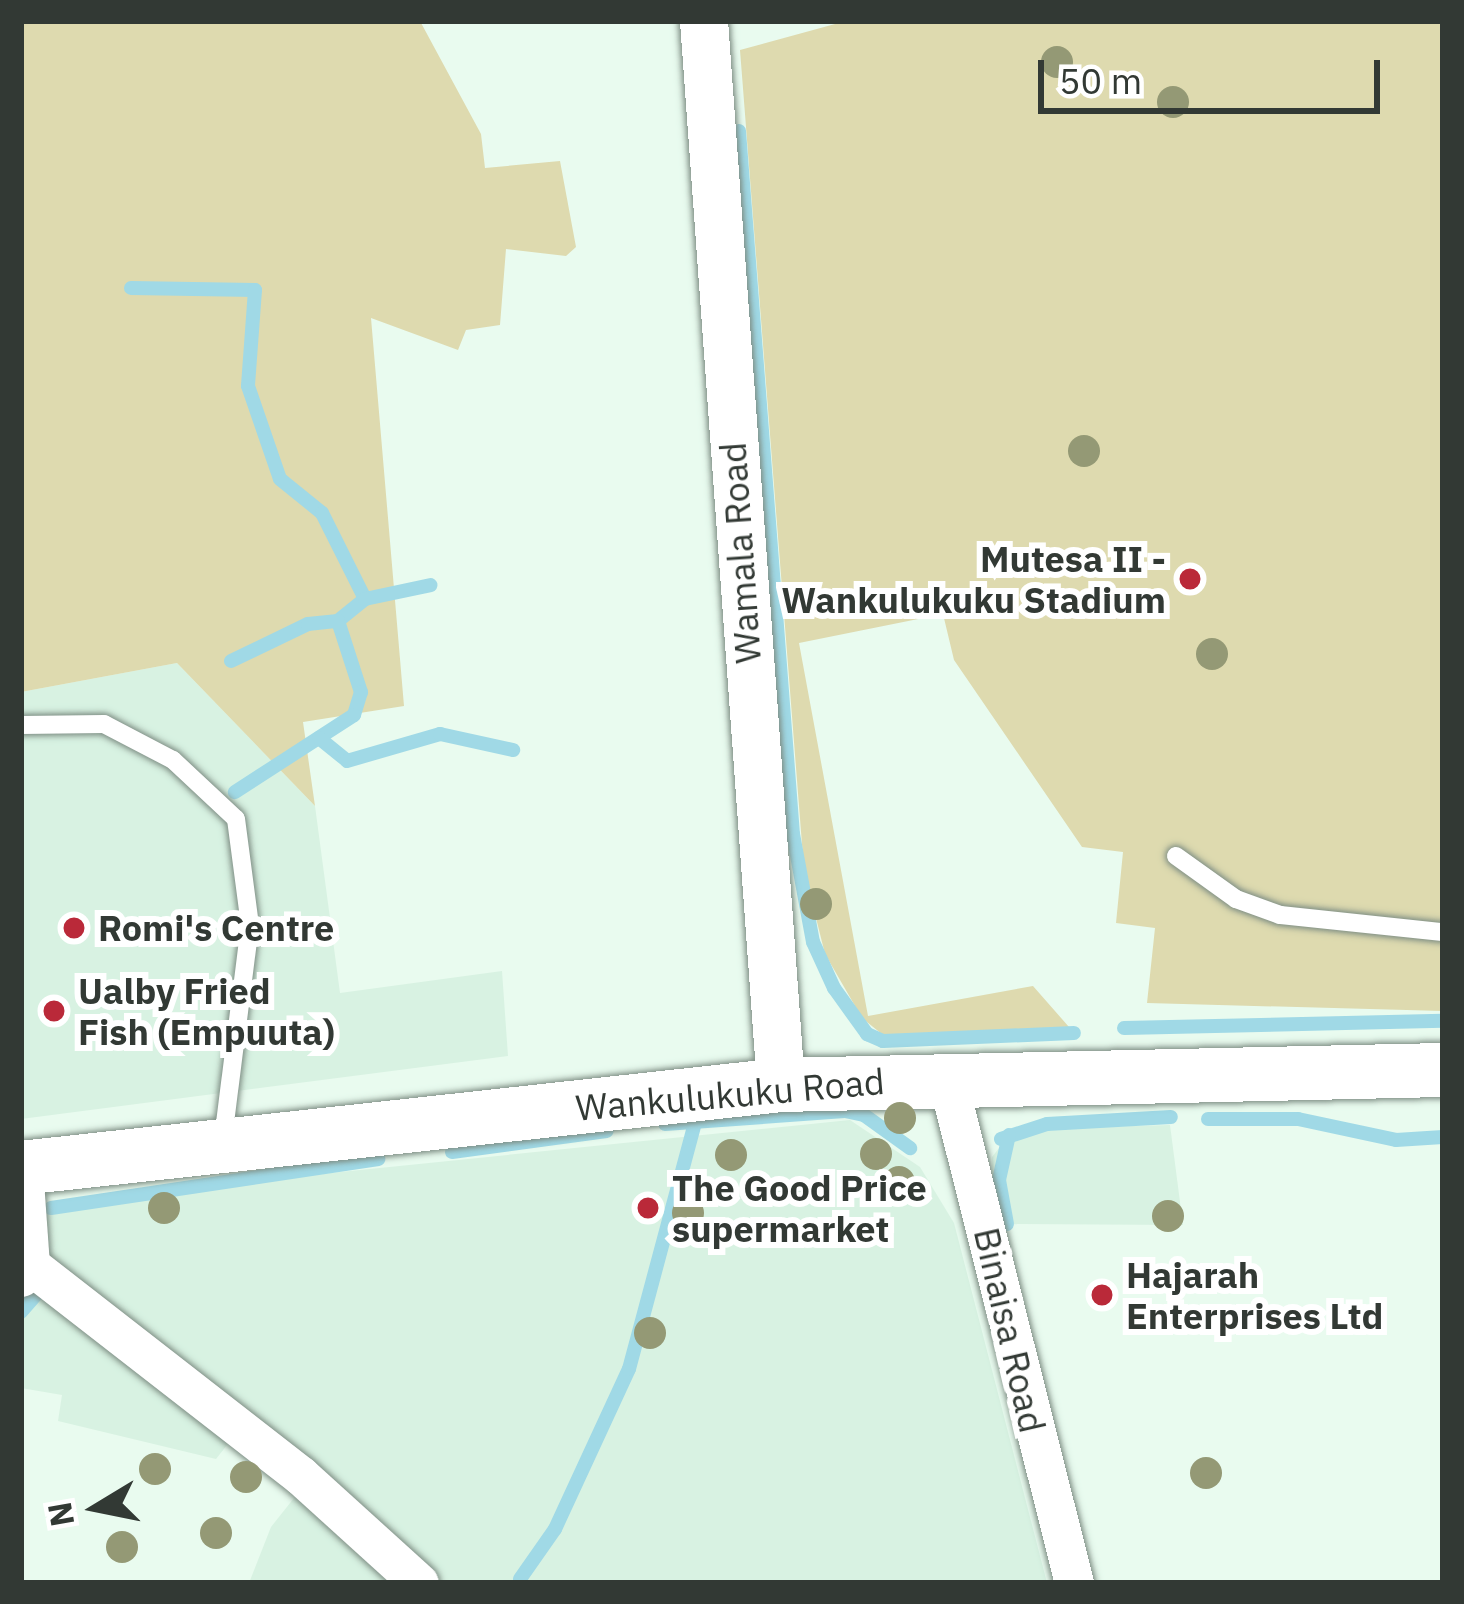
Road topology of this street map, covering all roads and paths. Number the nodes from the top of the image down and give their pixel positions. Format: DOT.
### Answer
graph roads {
  1 [pos="704,21"];
  2 [pos="21,725"];
  3 [pos="1176,856"];
  4 [pos="1443,932"];
  5 [pos="1443,1070"];
  6 [pos="947,1078"];
  7 [pos="781,1084"];
  8 [pos="223,1144"];
  9 [pos="22,1168"];
  10 [pos="26,1271"];
  11 [pos="419,1583"];
  12 [pos="1074,1583"];
  1 -- 7 [label="street, Wamala Road"];
  2 -- 8 [label="lane"];
  3 -- 4 [label="lane"];
  5 -- 6 [label="main road, Wankulukuku Road"];
  6 -- 7 [label="main road, Wankulukuku Road"];
  6 -- 12 [label="street, Binaisa Road"];
  7 -- 8 [label="main road, Wankulukuku Road"];
  8 -- 9 [label="main road, Wankulukuku Road"];
  9 -- 10 [label="street"];
  10 -- 11 [label="street"];
}
